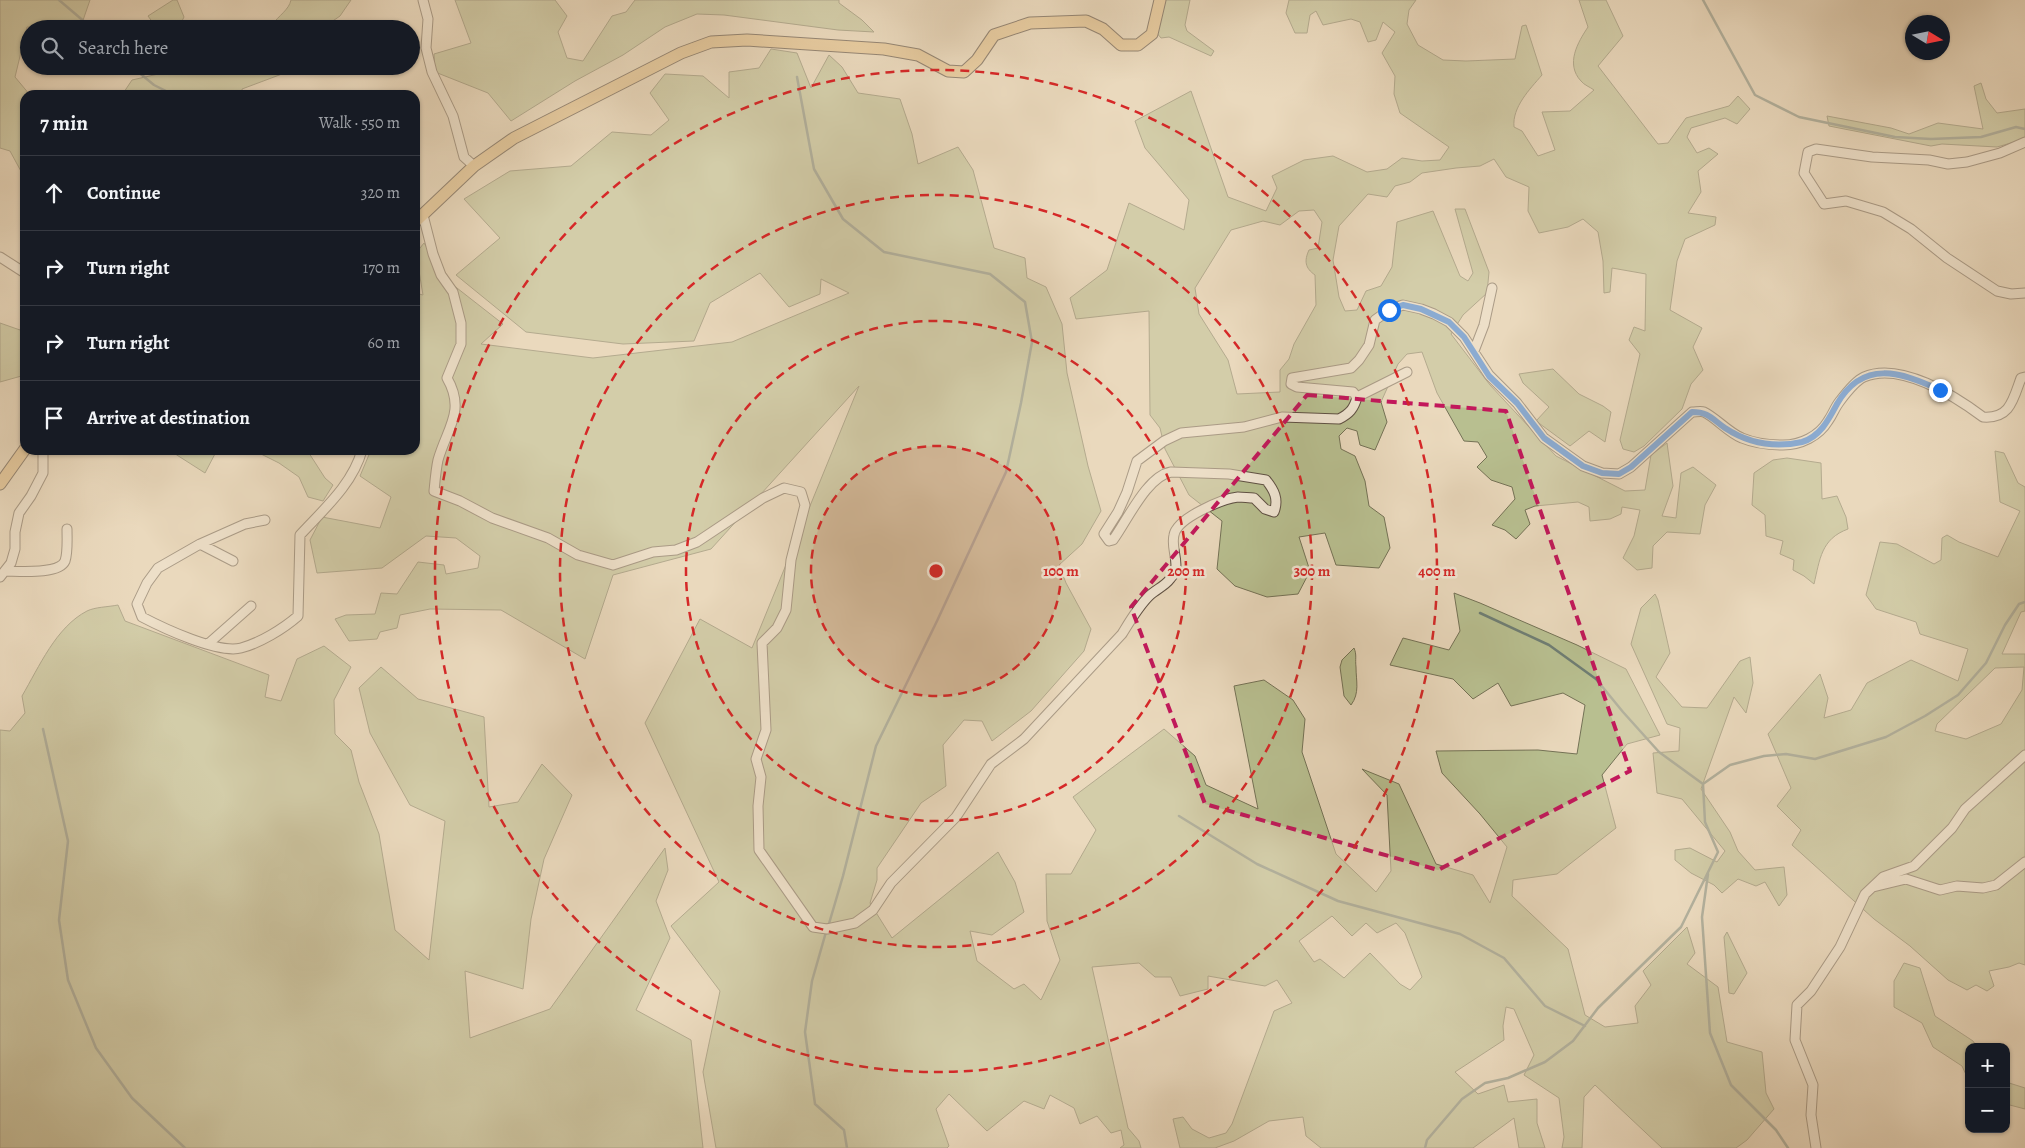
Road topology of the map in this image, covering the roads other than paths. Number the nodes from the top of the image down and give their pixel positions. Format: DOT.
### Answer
graph roads {
  1 [pos="423,0"];
  2 [pos="1160,0"];
  3 [pos="2025,142"];
  4 [pos="474,166"];
  5 [pos="420,217"];
  6 [pos="420,221"];
  7 [pos="0,257"];
  8 [pos="20,270"];
  9 [pos="1492,288"];
  10 [pos="2025,293"];
  11 [pos="1474,351"];
  12 [pos="1406,372"];
  13 [pos="2025,377"];
  14 [pos="1357,398"];
  15 [pos="21,455"];
  16 [pos="43,455"];
  17 [pos="360,455"];
  18 [pos="0,484"];
  19 [pos="265,520"];
  20 [pos="68,530"];
  21 [pos="200,544"];
  22 [pos="233,561"];
  23 [pos="2,574"];
  24 [pos="251,606"];
  25 [pos="208,644"];
  26 [pos="2025,755"];
  27 [pos="2025,862"];
  28 [pos="1873,887"];
  29 [pos="1816,1148"];
  1 -- 4 [label="street"];
  2 -- 4 [label="main road"];
  3 -- 10 [label="street"];
  4 -- 5 [label="main road"];
  6 -- 14 [label="street"];
  7 -- 8 [label="street"];
  9 -- 11 [label="street"];
  11 -- 13 [label="street"];
  11 -- 14 [label="street"];
  12 -- 14 [label="street"];
  15 -- 18 [label="main road"];
  16 -- 23 [label="street"];
  17 -- 25 [label="street"];
  19 -- 21 [label="street"];
  20 -- 23 [label="street"];
  21 -- 22 [label="street"];
  21 -- 25 [label="street"];
  24 -- 25 [label="street"];
  26 -- 28 [label="street"];
  27 -- 28 [label="street"];
  28 -- 29 [label="street"];
}
